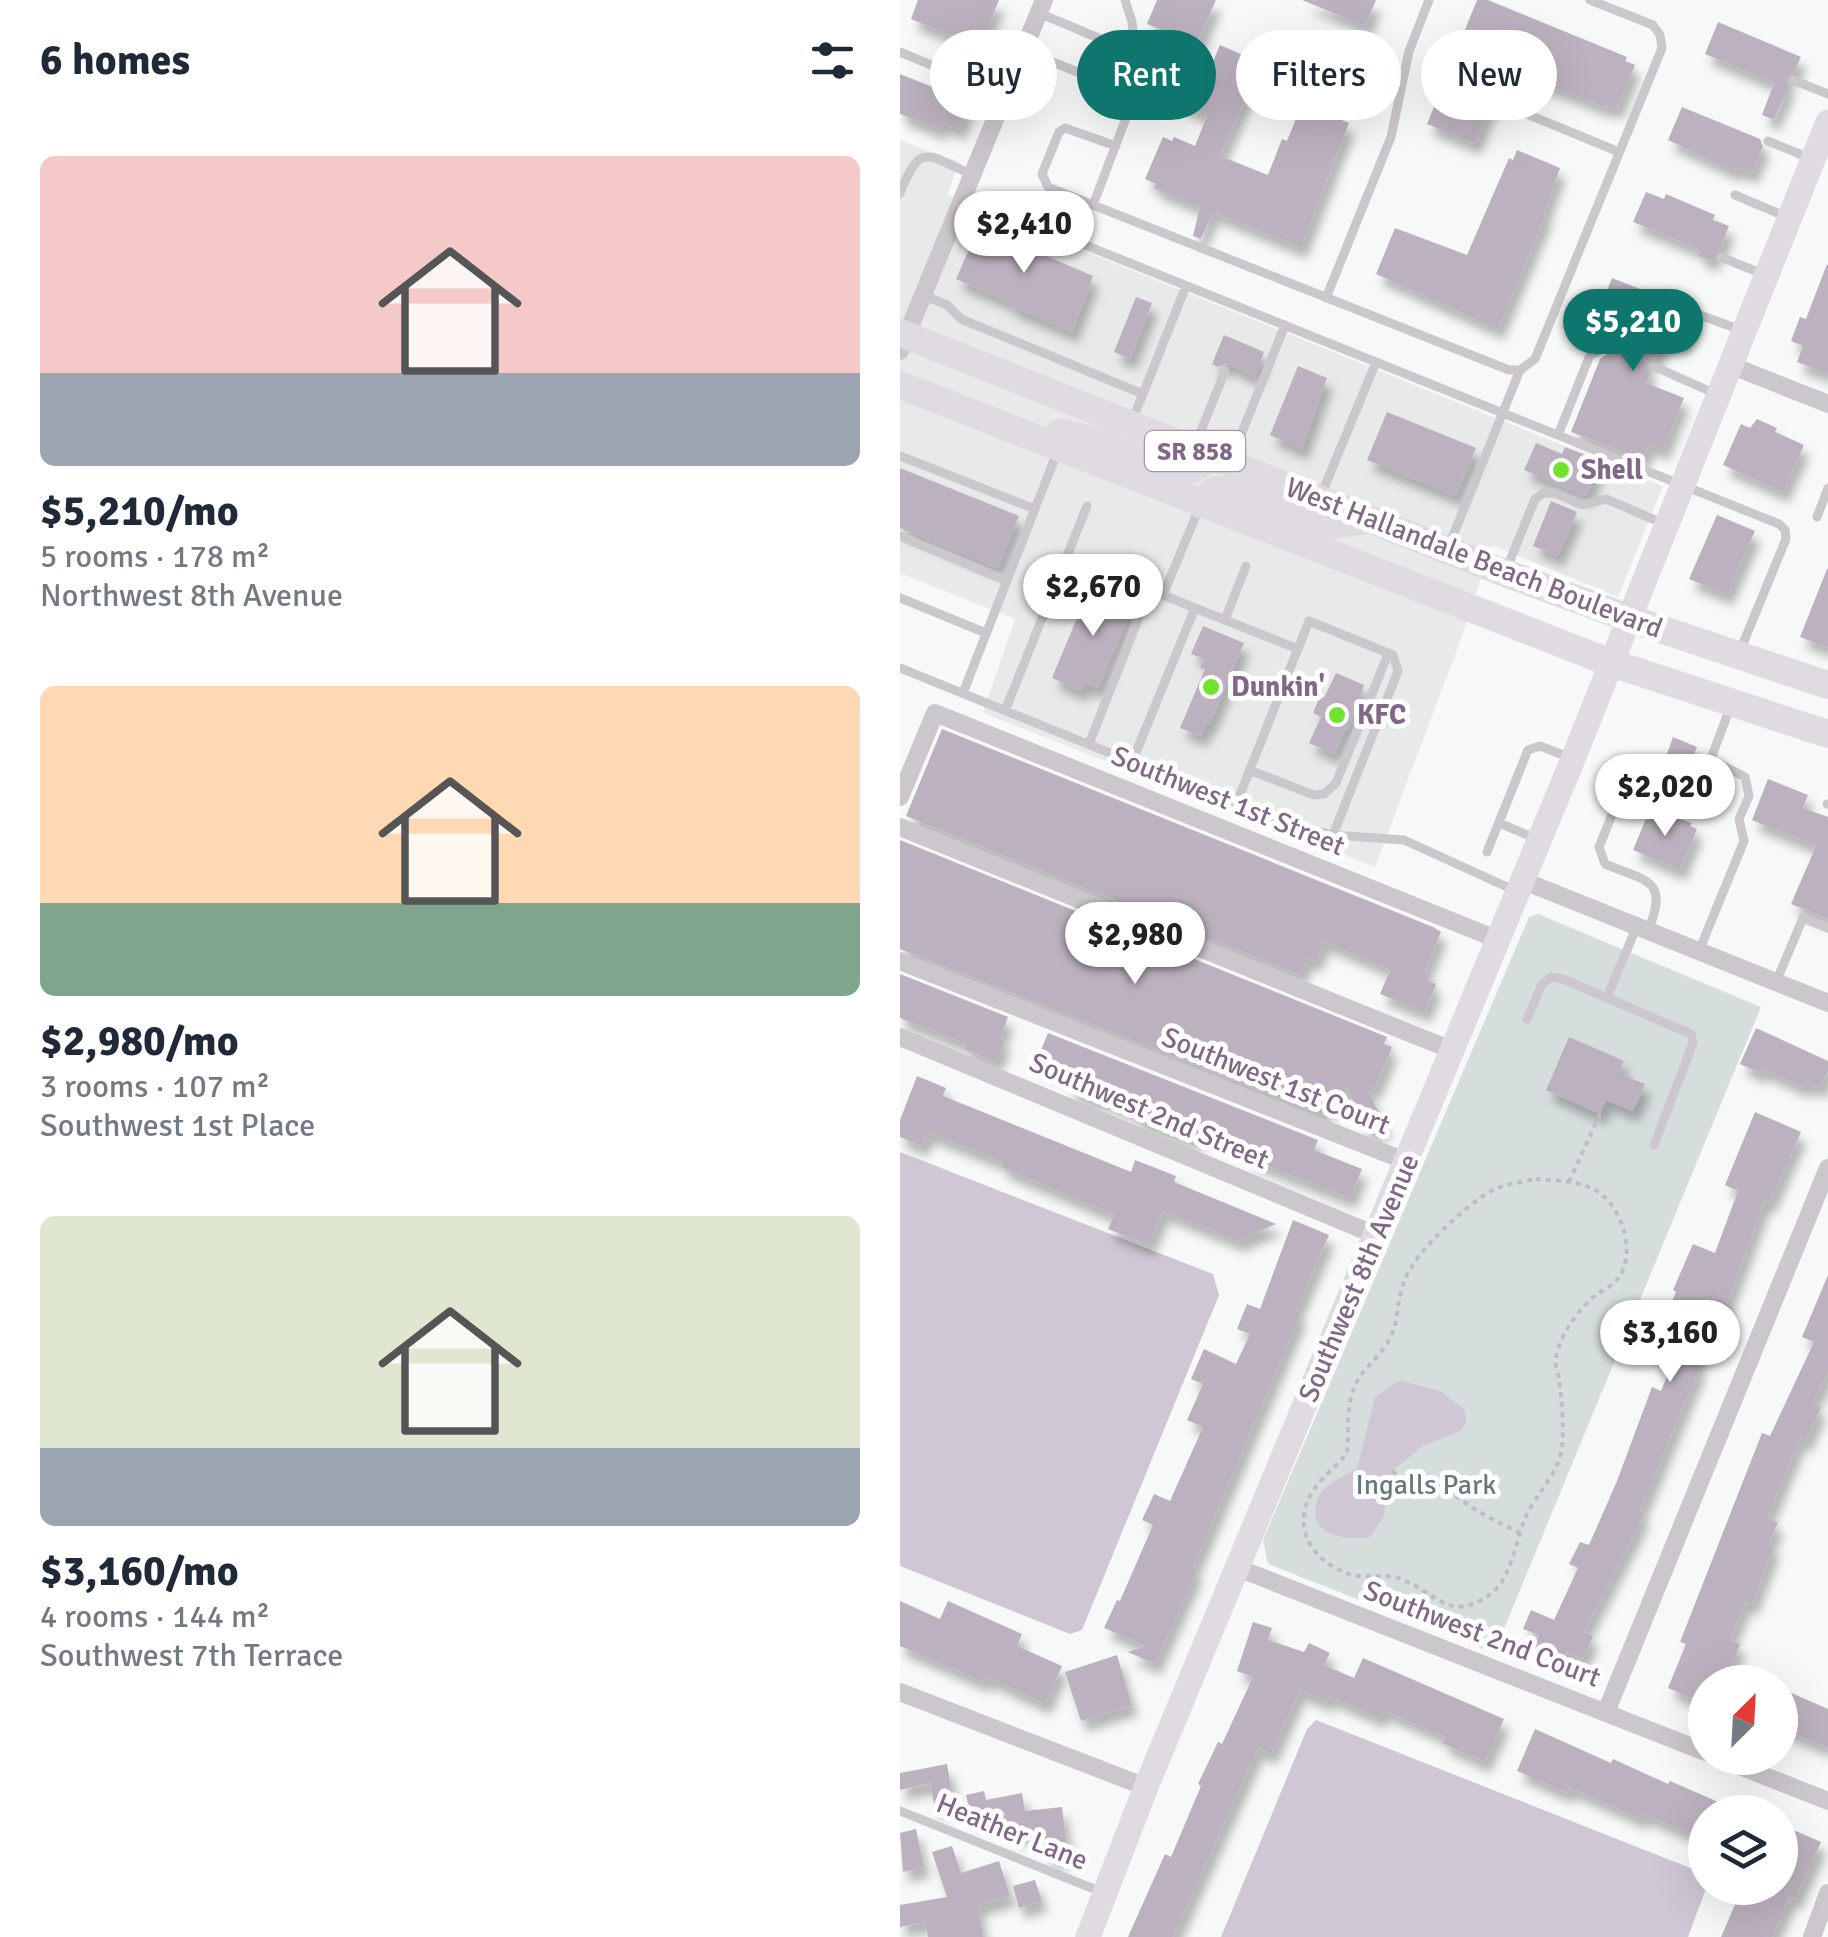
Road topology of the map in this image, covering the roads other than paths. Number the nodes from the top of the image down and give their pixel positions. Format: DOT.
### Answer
graph roads {
  1 [pos="1125,0"];
  2 [pos="1429,0"];
  3 [pos="1590,0"];
  4 [pos="1042,7"];
  5 [pos="1088,30"];
  6 [pos="1131,30"];
  7 [pos="900,52"];
  8 [pos="930,65"];
  9 [pos="1792,80"];
  10 [pos="1828,94"];
  11 [pos="995,120"];
  12 [pos="1126,120"];
  13 [pos="1541,120"];
  14 [pos="1827,129"];
  15 [pos="1768,142"];
  16 [pos="1116,146"];
  17 [pos="1619,152"];
  18 [pos="1813,160"];
  19 [pos="972,174"];
  20 [pos="900,193"];
  21 [pos="1735,194"];
  22 [pos="964,196"];
  23 [pos="1093,205"];
  24 [pos="1790,218"];
  25 [pos="1721,257"];
  26 [pos="1766,275"];
  27 [pos="1186,286"];
  28 [pos="923,295"];
  29 [pos="1326,298"];
  30 [pos="1697,314"];
  31 [pos="1285,325"];
  32 [pos="1746,332"];
  33 [pos="902,340"];
  34 [pos="1605,348"];
  35 [pos="1376,362"];
  36 [pos="1730,365"];
  37 [pos="1652,366"];
  38 [pos="1520,370"];
  39 [pos="1225,372"];
  40 [pos="900,385"];
  41 [pos="1143,394"];
  42 [pos="1719,395"];
  43 [pos="1828,404"];
  44 [pos="1503,413"];
  45 [pos="1130,425"];
  46 [pos="1558,435"];
  47 [pos="1046,442"];
  48 [pos="900,456"];
  49 [pos="1212,458"];
  50 [pos="1682,485"];
  51 [pos="1828,488"];
  52 [pos="1319,500"];
  53 [pos="1201,504"];
  54 [pos="1087,506"];
  55 [pos="1035,509"];
  56 [pos="1817,517"];
  57 [pos="1370,519"];
  58 [pos="1665,524"];
  59 [pos="900,536"];
  60 [pos="1448,550"];
  61 [pos="1066,557"];
  62 [pos="1246,566"];
  63 [pos="1505,573"];
  64 [pos="1007,581"];
  65 [pos="1150,591"];
  66 [pos="1162,596"];
  67 [pos="900,598"];
  68 [pos="1196,608"];
  69 [pos="1628,618"];
  70 [pos="1225,620"];
  71 [pos="986,633"];
  72 [pos="1298,649"];
  73 [pos="1391,654"];
  74 [pos="1738,655"];
  75 [pos="1611,663"];
  76 [pos="900,668"];
  77 [pos="1828,685"];
  78 [pos="962,693"];
  79 [pos="1732,702"];
  80 [pos="1006,710"];
  81 [pos="1828,734"];
  82 [pos="1089,744"];
  83 [pos="1574,759"];
  84 [pos="1710,759"];
  85 [pos="1132,762"];
  86 [pos="1250,770"];
  87 [pos="900,798"];
  88 [pos="1236,802"];
  89 [pos="1499,823"];
  90 [pos="900,827"];
  91 [pos="1333,835"];
  92 [pos="1540,840"];
  93 [pos="1487,852"];
  94 [pos="1521,886"];
  95 [pos="1642,928"];
  96 [pos="1828,928"];
  97 [pos="1499,940"];
  98 [pos="1699,951"];
  99 [pos="900,962"];
  100 [pos="1776,982"];
  101 [pos="1607,997"];
  102 [pos="1828,1003"];
  103 [pos="1527,1019"];
  104 [pos="900,1037"];
  105 [pos="1454,1051"];
  106 [pos="1654,1145"];
  107 [pos="1408,1162"];
  108 [pos="1828,1168"];
  109 [pos="1378,1236"];
  110 [pos="1238,1568"];
  111 [pos="900,1692"];
  112 [pos="1606,1712"];
  113 [pos="1688,1745"];
  114 [pos="1762,1775"];
  115 [pos="1146,1787"];
  116 [pos="1828,1801"];
  117 [pos="900,1811"];
  118 [pos="1828,1893"];
  119 [pos="1107,1894"];
  120 [pos="1088,1937"];
  121 [pos="1812,1937"];
  1 -- 6 [label="lane"];
  2 -- 29 [label="lane"];
  3 -- 17 [label="lane"];
  4 -- 5 [label="lane"];
  7 -- 8 [label="lane"];
  9 -- 10 [label="lane"];
  11 -- 19 [label="street"];
  12 -- 16 [label="lane"];
  13 -- 17 [label="lane"];
  14 -- 18 [label="street, Southwest 8th Avenue"];
  15 -- 18 [label="lane"];
  16 -- 23 [label="lane"];
  16 -- 23 [label="lane"];
  17 -- 38 [label="lane"];
  18 -- 24 [label="street, Southwest 8th Avenue"];
  19 -- 20 [label="lane"];
  19 -- 22 [label="street"];
  21 -- 24 [label="lane"];
  22 -- 27 [label="lane"];
  22 -- 28 [label="street"];
  23 -- 29 [label="lane"];
  24 -- 26 [label="street, Southwest 8th Avenue"];
  25 -- 26 [label="lane"];
  26 -- 32 [label="street, Southwest 8th Avenue"];
  27 -- 31 [label="lane"];
  27 -- 41 [label="lane"];
  28 -- 33 [label="street"];
  28 -- 41 [label="lane"];
  29 -- 38 [label="lane"];
  30 -- 32 [label="lane"];
  31 -- 35 [label="lane"];
  31 -- 49 [label="lane"];
  32 -- 36 [label="street, Southwest 8th Avenue"];
  33 -- 45 [label="main road, West Hallandale Beach Boulevard / SR 858"];
  34 -- 46 [label="lane"];
  35 -- 44 [label="lane"];
  35 -- 52 [label="lane"];
  36 -- 42 [label="street, Southwest 8th Avenue"];
  36 -- 43 [label="street"];
  37 -- 42 [label="lane"];
  38 -- 44 [label="lane"];
  39 -- 49 [label="lane"];
  40 -- 47 [label="main road, West Hallandale Beach Boulevard / SR 858"];
  41 -- 45 [label="lane"];
  42 -- 50 [label="street, Southwest 8th Avenue"];
  44 -- 46 [label="lane"];
  44 -- 60 [label="lane"];
  45 -- 49 [label="main road, West Hallandale Beach Boulevard / SR 858"];
  46 -- 50 [label="lane"];
  47 -- 49 [label="main road"];
  47 -- 53 [label="main road, West Hallandale Beach Boulevard / SR 858"];
  47 -- 55 [label="lane"];
  48 -- 55 [label="lane"];
  49 -- 52 [label="main road, West Hallandale Beach Boulevard / SR 858"];
  50 -- 58 [label="street, Southwest 8th Avenue"];
  50 -- 74 [label="lane"];
  51 -- 56 [label="lane"];
  52 -- 57 [label="main road, West Hallandale Beach Boulevard / SR 858"];
  53 -- 57 [label="main road"];
  53 -- 66 [label="lane"];
  53 -- 75 [label="main road, West Hallandale Beach Boulevard / SR 858"];
  54 -- 61 [label="lane"];
  55 -- 64 [label="lane"];
  57 -- 60 [label="main road, West Hallandale Beach Boulevard / SR 858"];
  58 -- 63 [label="lane"];
  58 -- 69 [label="street, Southwest 8th Avenue"];
  59 -- 64 [label="lane"];
  60 -- 63 [label="main road, West Hallandale Beach Boulevard / SR 858"];
  61 -- 65 [label="lane"];
  61 -- 80 [label="lane"];
  62 -- 70 [label="lane"];
  63 -- 69 [label="main road, West Hallandale Beach Boulevard / SR 858"];
  64 -- 71 [label="lane"];
  65 -- 66 [label="lane"];
  65 -- 82 [label="lane"];
  66 -- 68 [label="lane"];
  67 -- 71 [label="lane"];
  68 -- 70 [label="lane"];
  68 -- 85 [label="lane"];
  69 -- 74 [label="main road, West Hallandale Beach Boulevard / SR 858"];
  69 -- 75 [label="street, Southwest 8th Avenue"];
  70 -- 72 [label="lane"];
  71 -- 78 [label="lane"];
  72 -- 73 [label="lane"];
  72 -- 86 [label="lane"];
  73 -- 86 [label="lane"];
  73 -- 91 [label="lane"];
  74 -- 77 [label="main road, West Hallandale Beach Boulevard / SR 858"];
  75 -- 79 [label="main road, West Hallandale Beach Boulevard / SR 858"];
  75 -- 83 [label="street, Southwest 8th Avenue"];
  76 -- 78 [label="lane"];
  78 -- 80 [label="lane"];
  79 -- 81 [label="main road, West Hallandale Beach Boulevard / SR 858"];
  79 -- 84 [label="lane"];
  80 -- 82 [label="lane"];
  82 -- 85 [label="lane"];
  83 -- 89 [label="lane"];
  83 -- 92 [label="street, Southwest 8th Avenue"];
  84 -- 95 [label="lane"];
  84 -- 98 [label="lane"];
  85 -- 88 [label="lane"];
  86 -- 88 [label="lane"];
  87 -- 97 [label="street, Southwest 1st Street"];
  88 -- 91 [label="lane"];
  89 -- 92 [label="lane"];
  89 -- 93 [label="lane"];
  90 -- 105 [label="street"];
  91 -- 94 [label="lane"];
  92 -- 94 [label="street, Southwest 8th Avenue"];
  94 -- 95 [label="street"];
  94 -- 97 [label="street, Southwest 8th Avenue"];
  95 -- 98 [label="street"];
  95 -- 101 [label="lane"];
  96 -- 100 [label="lane"];
  97 -- 105 [label="street, Southwest 8th Avenue"];
  98 -- 100 [label="street"];
  99 -- 107 [label="street, Southwest 1st Court"];
  100 -- 102 [label="street"];
  101 -- 103 [label="lane"];
  101 -- 106 [label="lane"];
  104 -- 109 [label="street, Southwest 2nd Street"];
  105 -- 107 [label="street, Southwest 8th Avenue"];
  107 -- 109 [label="street, Southwest 8th Avenue"];
  108 -- 112 [label="street"];
  109 -- 110 [label="street, Southwest 8th Avenue"];
  110 -- 112 [label="street, Southwest 2nd Court"];
  110 -- 115 [label="street, Southwest 8th Avenue"];
  111 -- 115 [label="street"];
  112 -- 113 [label="street, Southwest 2nd Court"];
  114 -- 116 [label="street"];
  115 -- 119 [label="street, Southwest 8th Avenue"];
  117 -- 119 [label="lane, Heather Lane"];
  118 -- 121 [label="street"];
  119 -- 120 [label="street, Southwest 8th Avenue"];
}
